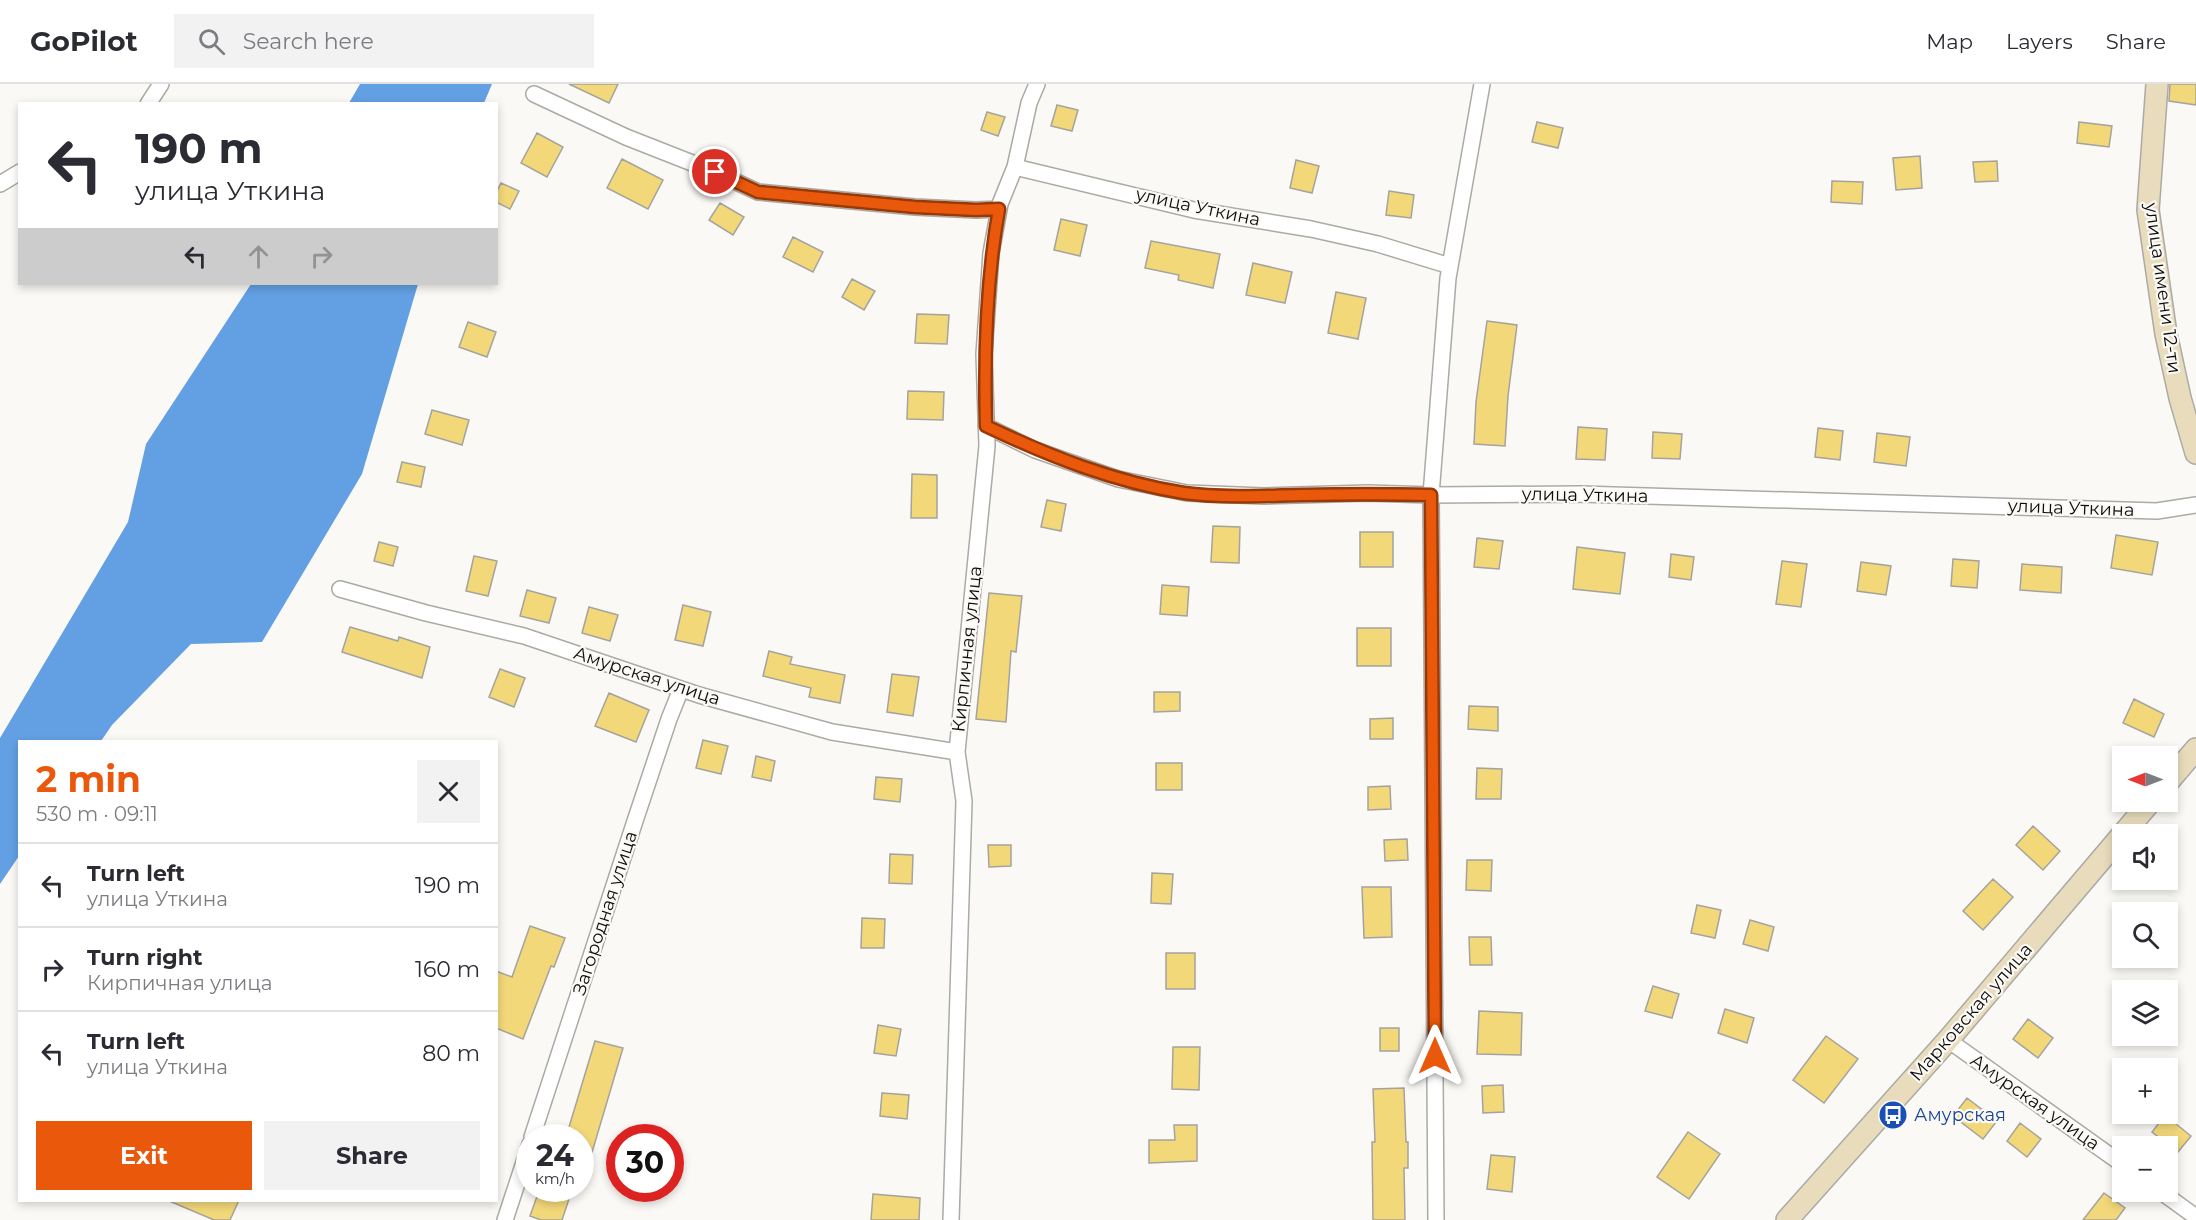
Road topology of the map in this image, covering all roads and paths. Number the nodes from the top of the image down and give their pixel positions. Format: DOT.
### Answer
graph roads {
  1 [pos="161,84"];
  2 [pos="1037,84"];
  3 [pos="1482,84"];
  4 [pos="2157,84"];
  5 [pos="534,94"];
  6 [pos="149,102"];
  7 [pos="1015,167"];
  8 [pos="18,173"];
  9 [pos="0,184"];
  10 [pos="999,209"];
  11 [pos="1450,266"];
  12 [pos="986,426"];
  13 [pos="2196,453"];
  14 [pos="1431,495"];
  15 [pos="2196,505"];
  16 [pos="340,589"];
  17 [pos="681,689"];
  18 [pos="2196,749"];
  19 [pos="957,752"];
  20 [pos="2178,770"];
  21 [pos="2142,812"];
  22 [pos="1948,1040"];
  23 [pos="536,1124"];
  24 [pos="2112,1157"];
  25 [pos="516,1187"];
  26 [pos="2175,1202"];
  27 [pos="2196,1217"];
  28 [pos="505,1220"];
  29 [pos="951,1220"];
  30 [pos="1436,1220"];
  31 [pos="1787,1220"];
  1 -- 6 [label="street"];
  2 -- 7 [label="street, Кирпичная улица"];
  3 -- 11 [label="street"];
  4 -- 13 [label="main road, улица имени 12-ти"];
  5 -- 10 [label="street"];
  7 -- 10 [label="street, Кирпичная улица"];
  7 -- 11 [label="street, улица Уткина"];
  8 -- 9 [label="street"];
  10 -- 12 [label="street, Кирпичная улица"];
  11 -- 14 [label="street"];
  12 -- 14 [label="street, улица Уткина"];
  12 -- 19 [label="street, Кирпичная улица"];
  14 -- 15 [label="street, улица Уткина"];
  14 -- 30 [label="street"];
  16 -- 17 [label="street, Амурская улица"];
  17 -- 19 [label="street, Амурская улица"];
  17 -- 23 [label="street, Загородная улица"];
  18 -- 20 [label="main road"];
  19 -- 29 [label="street, Кирпичная улица"];
  21 -- 22 [label="main road, Марковская улица"];
  22 -- 24 [label="street, Амурская улица"];
  22 -- 31 [label="main road, Марковская улица"];
  25 -- 28 [label="street"];
  26 -- 27 [label="street"];
}
